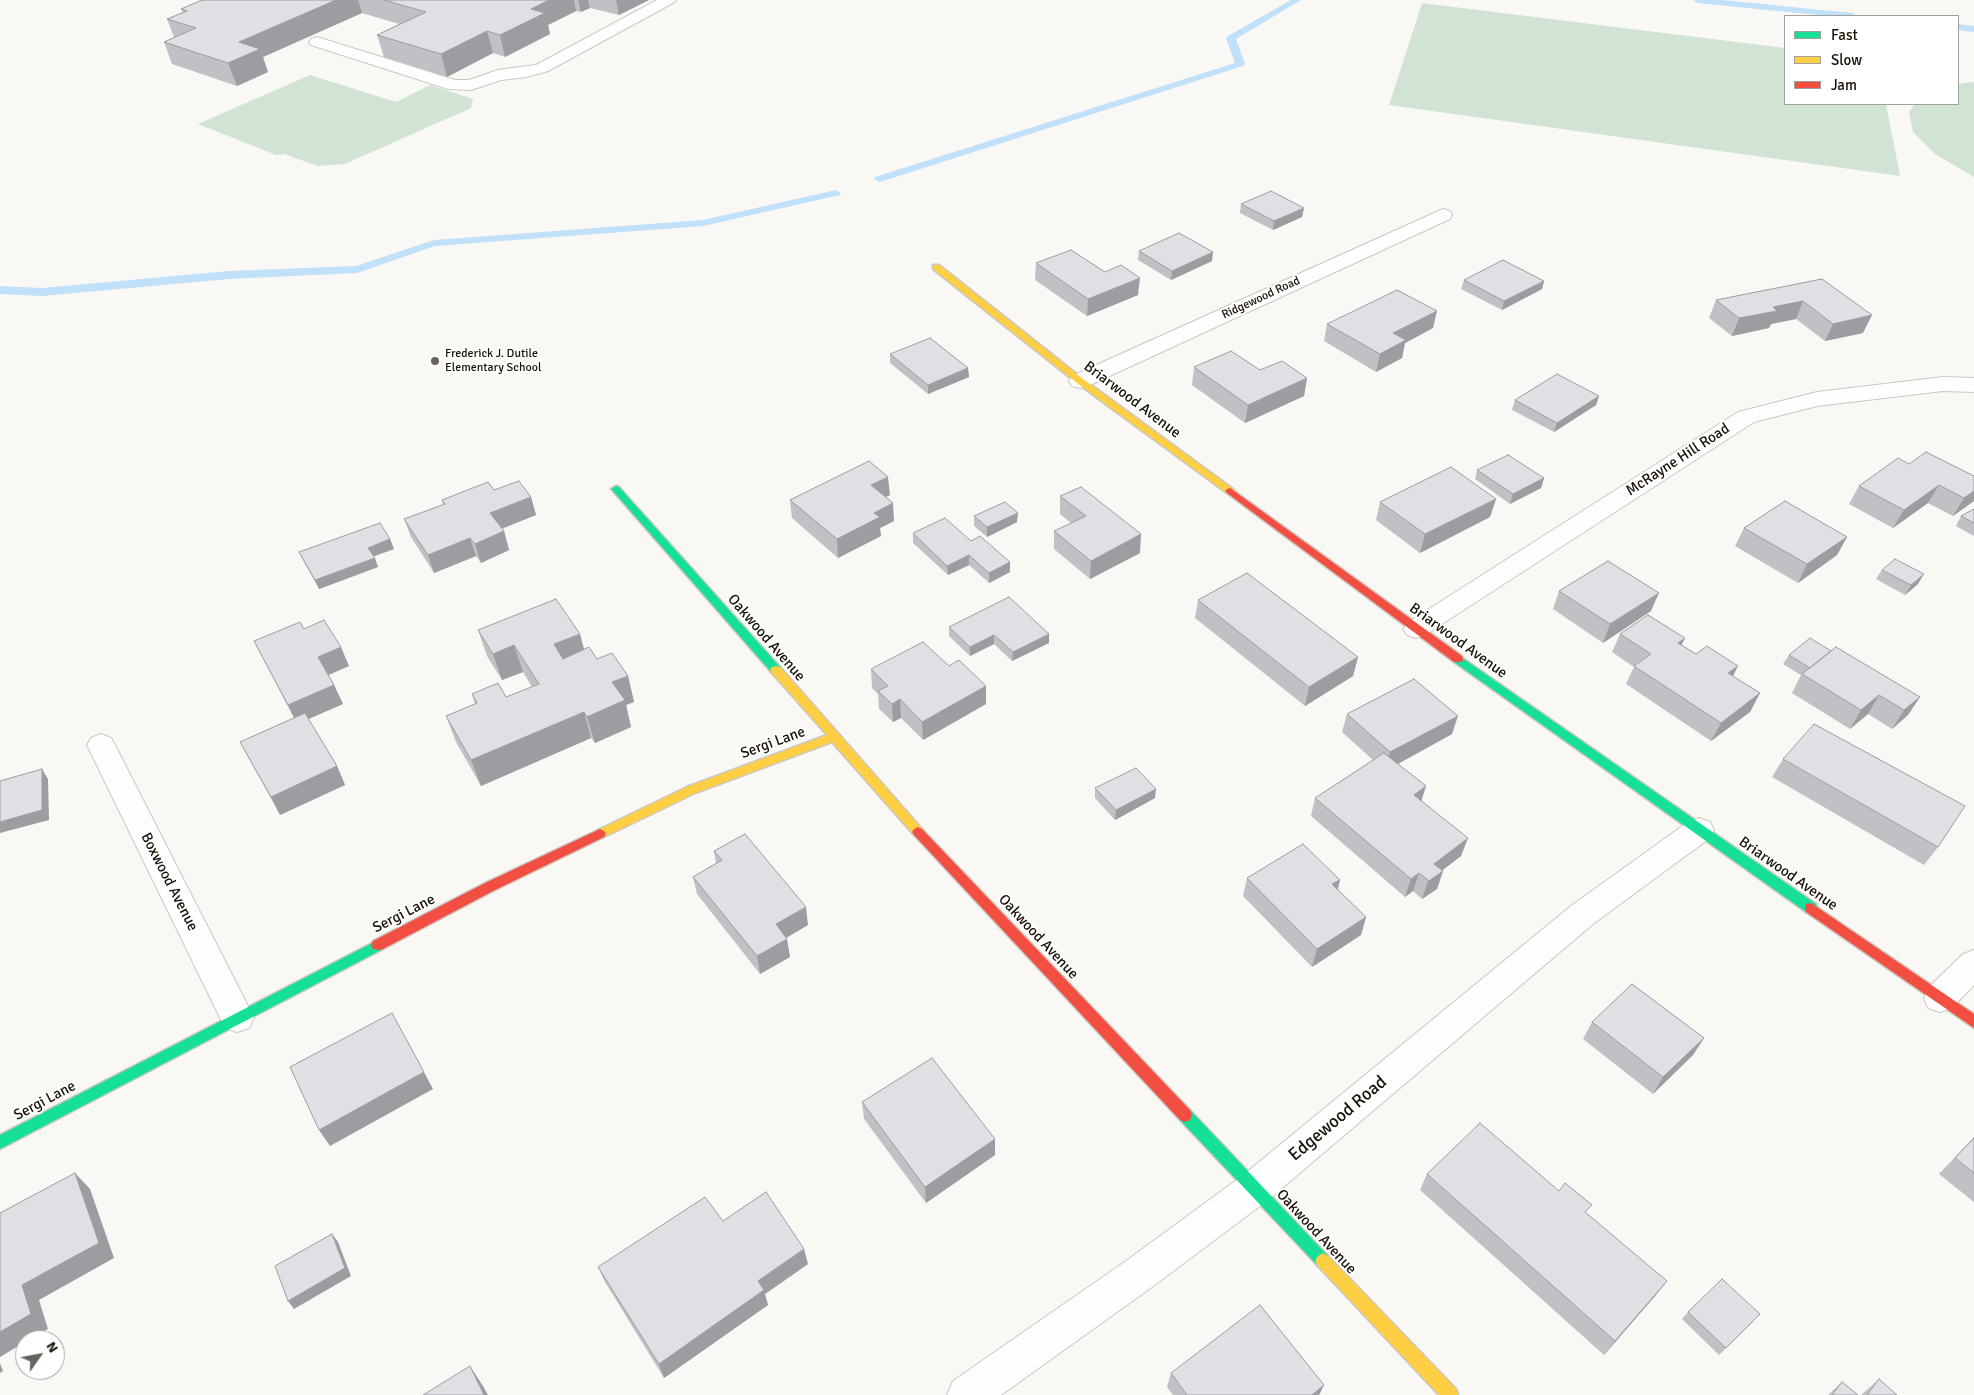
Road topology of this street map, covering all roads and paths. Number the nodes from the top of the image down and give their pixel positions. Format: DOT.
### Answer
graph roads {
  1 [pos="668,0"];
  2 [pos="317,42"];
  3 [pos="1443,215"];
  4 [pos="936,267"];
  5 [pos="1080,381"];
  6 [pos="1974,385"];
  7 [pos="616,489"];
  8 [pos="1416,629"];
  9 [pos="834,738"];
  10 [pos="100,745"];
  11 [pos="1700,830"];
  12 [pos="1974,964"];
  13 [pos="1940,998"];
  14 [pos="237,1018"];
  15 [pos="1974,1022"];
  16 [pos="0,1142"];
  17 [pos="1255,1188"];
  18 [pos="967,1395"];
  19 [pos="1450,1395"];
  1 -- 2 [label="street"];
  3 -- 5 [label="street, Ridgewood Road"];
  4 -- 5 [label="street, Briarwood Avenue"];
  5 -- 8 [label="street, Briarwood Avenue"];
  6 -- 8 [label="street, McRayne Hill Road"];
  7 -- 9 [label="street, Oakwood Avenue"];
  8 -- 11 [label="street, Briarwood Avenue"];
  9 -- 14 [label="street, Sergi Lane"];
  9 -- 17 [label="street, Oakwood Avenue"];
  10 -- 14 [label="street, Boxwood Avenue"];
  11 -- 13 [label="street, Briarwood Avenue"];
  11 -- 17 [label="street, Edgewood Road"];
  12 -- 13 [label="street"];
  13 -- 15 [label="street, Briarwood Avenue"];
  14 -- 16 [label="street, Sergi Lane"];
  17 -- 18 [label="street, Edgewood Road"];
  17 -- 19 [label="street, Oakwood Avenue"];
}
